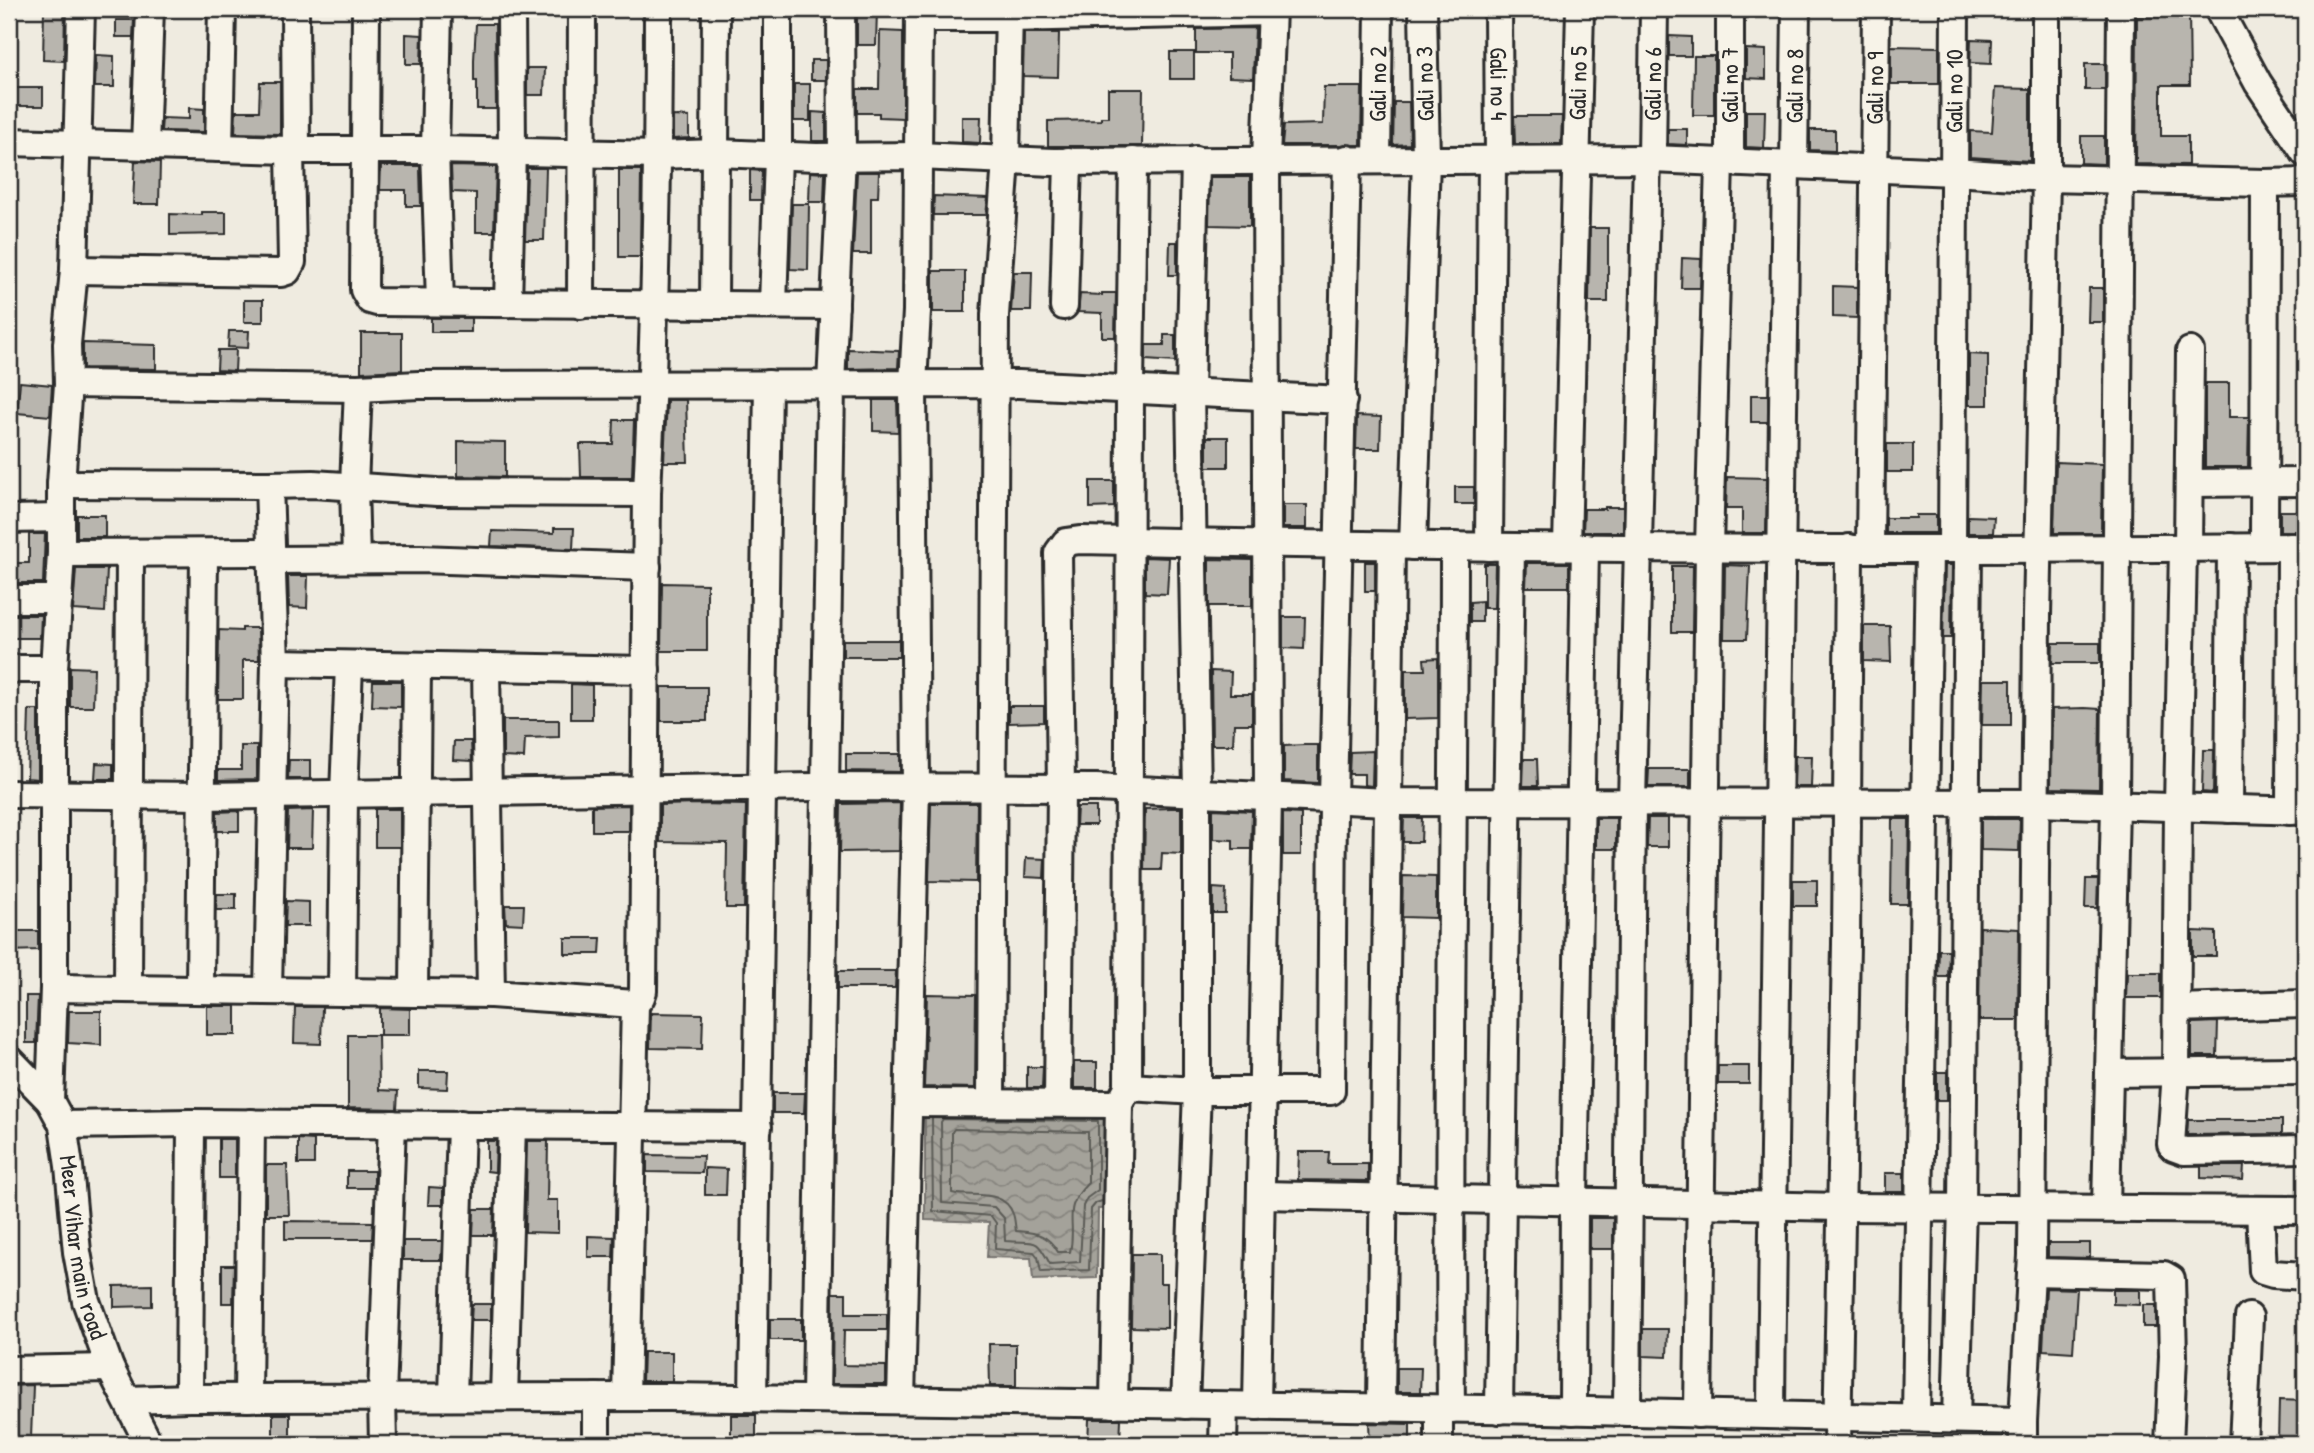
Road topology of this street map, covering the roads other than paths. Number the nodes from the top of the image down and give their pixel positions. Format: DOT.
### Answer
graph roads {
  1 [pos="81,9"];
  2 [pos="150,9"];
  3 [pos="222,9"];
  4 [pos="295,9"];
  5 [pos="366,9"];
  6 [pos="438,9"];
  7 [pos="510,9"];
  8 [pos="582,9"];
  9 [pos="657,9"];
  10 [pos="716,9"];
  11 [pos="778,9"];
  12 [pos="841,9"];
  13 [pos="1379,9"];
  14 [pos="1423,9"];
  15 [pos="1498,9"];
  16 [pos="1580,9"];
  17 [pos="1654,9"];
  18 [pos="1730,9"];
  19 [pos="1796,9"];
  20 [pos="1875,9"];
  21 [pos="1955,9"];
  22 [pos="2046,9"];
  23 [pos="2121,9"];
  24 [pos="2218,9"];
  25 [pos="1272,10"];
  26 [pos="919,13"];
  27 [pos="1009,13"];
  28 [pos="9,142"];
  29 [pos="78,144"];
  30 [pos="145,146"];
  31 [pos="2303,146"];
  32 [pos="219,148"];
  33 [pos="293,150"];
  34 [pos="435,150"];
  35 [pos="365,151"];
  36 [pos="512,151"];
  37 [pos="582,153"];
  38 [pos="717,153"];
  39 [pos="658,155"];
  40 [pos="778,156"];
  41 [pos="842,156"];
  42 [pos="918,156"];
  43 [pos="1266,159"];
  44 [pos="1347,159"];
  45 [pos="1377,159"];
  46 [pos="1577,159"];
  47 [pos="1649,159"];
  48 [pos="1006,160"];
  49 [pos="1195,160"];
  50 [pos="1426,160"];
  51 [pos="1495,160"];
  52 [pos="1133,161"];
  53 [pos="1068,162"];
  54 [pos="1725,162"];
  55 [pos="1790,165"];
  56 [pos="1874,168"];
  57 [pos="1953,172"];
  58 [pos="2046,178"];
  59 [pos="2118,178"];
  60 [pos="2305,182"];
  61 [pos="2265,183"];
  62 [pos="74,270"];
  63 [pos="440,302"];
  64 [pos="508,303"];
  65 [pos="654,303"];
  66 [pos="714,304"];
  67 [pos="581,305"];
  68 [pos="773,305"];
  69 [pos="835,306"];
  70 [pos="1064,306"];
  71 [pos="2190,351"];
  72 [pos="68,384"];
  73 [pos="653,384"];
  74 [pos="768,384"];
  75 [pos="831,384"];
  76 [pos="913,384"];
  77 [pos="995,384"];
  78 [pos="358,388"];
  79 [pos="1130,389"];
  80 [pos="1190,392"];
  81 [pos="1268,396"];
  82 [pos="1343,400"];
  83 [pos="2263,482"];
  84 [pos="2305,482"];
  85 [pos="2189,483"];
  86 [pos="61,484"];
  87 [pos="269,485"];
  88 [pos="354,486"];
  89 [pos="647,493"];
  90 [pos="9,519"];
  91 [pos="61,519"];
  92 [pos="1130,541"];
  93 [pos="1193,541"];
  94 [pos="1268,542"];
  95 [pos="1339,545"];
  96 [pos="1402,546"];
  97 [pos="1454,546"];
  98 [pos="1500,547"];
  99 [pos="1576,547"];
  100 [pos="2231,547"];
  101 [pos="2264,547"];
  102 [pos="2298,547"];
  103 [pos="1638,548"];
  104 [pos="1709,548"];
  105 [pos="1784,548"];
  106 [pos="1859,548"];
  107 [pos="2118,548"];
  108 [pos="2185,548"];
  109 [pos="1950,549"];
  110 [pos="2038,549"];
  111 [pos="61,553"];
  112 [pos="204,553"];
  113 [pos="130,554"];
  114 [pos="272,556"];
  115 [pos="356,559"];
  116 [pos="647,567"];
  117 [pos="9,599"];
  118 [pos="59,599"];
  119 [pos="275,663"];
  120 [pos="349,665"];
  121 [pos="417,666"];
  122 [pos="486,667"];
  123 [pos="9,669"];
  124 [pos="54,669"];
  125 [pos="646,670"];
  126 [pos="764,788"];
  127 [pos="826,788"];
  128 [pos="916,788"];
  129 [pos="991,788"];
  130 [pos="1061,788"];
  131 [pos="646,790"];
  132 [pos="1130,790"];
  133 [pos="416,792"];
  134 [pos="488,792"];
  135 [pos="9,793"];
  136 [pos="54,793"];
  137 [pos="129,793"];
  138 [pos="344,793"];
  139 [pos="1197,793"];
  140 [pos="273,794"];
  141 [pos="203,796"];
  142 [pos="1268,796"];
  143 [pos="1333,799"];
  144 [pos="1387,802"];
  145 [pos="1454,802"];
  146 [pos="1506,802"];
  147 [pos="1581,802"];
  148 [pos="1632,802"];
  149 [pos="1707,802"];
  150 [pos="1777,802"];
  151 [pos="1848,802"];
  152 [pos="1925,802"];
  153 [pos="1965,802"];
  154 [pos="2035,803"];
  155 [pos="2115,805"];
  156 [pos="2178,807"];
  157 [pos="2229,809"];
  158 [pos="2297,811"];
  159 [pos="54,988"];
  160 [pos="128,989"];
  161 [pos="200,989"];
  162 [pos="268,990"];
  163 [pos="342,992"];
  164 [pos="414,993"];
  165 [pos="491,994"];
  166 [pos="635,1004"];
  167 [pos="2305,1004"];
  168 [pos="2177,1008"];
  169 [pos="9,1059"];
  170 [pos="2305,1071"];
  171 [pos="2176,1072"];
  172 [pos="2109,1073"];
  173 [pos="1197,1091"];
  174 [pos="1264,1091"];
  175 [pos="1124,1096"];
  176 [pos="50,1101"];
  177 [pos="991,1102"];
  178 [pos="910,1103"];
  179 [pos="1058,1103"];
  180 [pos="191,1123"];
  181 [pos="251,1123"];
  182 [pos="392,1124"];
  183 [pos="461,1124"];
  184 [pos="63,1125"];
  185 [pos="512,1125"];
  186 [pos="631,1126"];
  187 [pos="758,1127"];
  188 [pos="2305,1149"];
  189 [pos="1262,1195"];
  190 [pos="1384,1198"];
  191 [pos="1449,1199"];
  192 [pos="1502,1200"];
  193 [pos="1574,1202"];
  194 [pos="1628,1203"];
  195 [pos="1700,1205"];
  196 [pos="1772,1206"];
  197 [pos="1841,1207"];
  198 [pos="1920,1207"];
  199 [pos="1962,1207"];
  200 [pos="2032,1207"];
  201 [pos="2106,1208"];
  202 [pos="2260,1210"];
  203 [pos="2305,1210"];
  204 [pos="2031,1272"];
  205 [pos="2305,1276"];
  206 [pos="2249,1317"];
  207 [pos="110,1368"];
  208 [pos="9,1370"];
  209 [pos="382,1397"];
  210 [pos="453,1397"];
  211 [pos="505,1397"];
  212 [pos="596,1397"];
  213 [pos="626,1397"];
  214 [pos="189,1398"];
  215 [pos="247,1398"];
  216 [pos="753,1398"];
  217 [pos="816,1399"];
  218 [pos="128,1400"];
  219 [pos="901,1401"];
  220 [pos="1114,1404"];
  221 [pos="1185,1405"];
  222 [pos="1224,1406"];
  223 [pos="1257,1406"];
  224 [pos="1381,1408"];
  225 [pos="1445,1409"];
  226 [pos="1499,1409"];
  227 [pos="1573,1411"];
  228 [pos="1627,1412"];
  229 [pos="1698,1414"];
  230 [pos="1771,1415"];
  231 [pos="1837,1416"];
  232 [pos="1916,1418"];
  233 [pos="1956,1419"];
  234 [pos="2023,1432"];
  235 [pos="149,1444"];
  236 [pos="383,1444"];
  237 [pos="596,1444"];
  238 [pos="1223,1444"];
  239 [pos="1438,1444"];
  240 [pos="1837,1444"];
  241 [pos="2169,1444"];
  242 [pos="2243,1444"];
  1 -- 29 [label="street"];
  2 -- 30 [label="street"];
  3 -- 32 [label="street"];
  4 -- 33 [label="street"];
  5 -- 35 [label="street"];
  6 -- 34 [label="street"];
  7 -- 36 [label="street"];
  8 -- 37 [label="street"];
  9 -- 39 [label="street"];
  10 -- 38 [label="street"];
  11 -- 40 [label="street"];
  12 -- 41 [label="street"];
  13 -- 45 [label="street, Gali no 2"];
  14 -- 50 [label="street, Gali no 3"];
  15 -- 51 [label="street, Gali no 4"];
  16 -- 46 [label="street, Gali no 5"];
  17 -- 47 [label="street, Gali no 6"];
  18 -- 54 [label="street, Gali no 7"];
  19 -- 55 [label="street, Gali no 8"];
  20 -- 56 [label="street, Gali no 9"];
  21 -- 57 [label="street, Gali no 10"];
  22 -- 58 [label="street"];
  23 -- 59 [label="street"];
  24 -- 31 [label="street"];
  25 -- 27 [label="street"];
  25 -- 43 [label="street"];
  26 -- 27 [label="street"];
  26 -- 42 [label="street"];
  27 -- 48 [label="street"];
  28 -- 29 [label="street"];
  29 -- 30 [label="street"];
  29 -- 62 [label="street"];
  30 -- 32 [label="street"];
  32 -- 33 [label="street"];
  33 -- 35 [label="street"];
  33 -- 62 [label="street"];
  34 -- 35 [label="street"];
  34 -- 36 [label="street"];
  34 -- 63 [label="street"];
  35 -- 63 [label="street"];
  36 -- 37 [label="street"];
  36 -- 64 [label="street"];
  37 -- 39 [label="street"];
  37 -- 67 [label="street"];
  38 -- 39 [label="street"];
  38 -- 40 [label="street"];
  38 -- 66 [label="street"];
  39 -- 65 [label="street"];
  40 -- 41 [label="street"];
  40 -- 68 [label="street"];
  41 -- 42 [label="street"];
  41 -- 69 [label="street"];
  42 -- 48 [label="street"];
  42 -- 76 [label="street"];
  43 -- 44 [label="street"];
  43 -- 49 [label="street"];
  43 -- 81 [label="street"];
  44 -- 45 [label="street"];
  44 -- 82 [label="street"];
  45 -- 50 [label="street"];
  46 -- 47 [label="street"];
  46 -- 51 [label="street"];
  46 -- 99 [label="street, Gali no 5"];
  47 -- 54 [label="street"];
  47 -- 103 [label="street, Gali no 6"];
  48 -- 53 [label="street"];
  48 -- 77 [label="street"];
  49 -- 52 [label="street"];
  49 -- 80 [label="street"];
  50 -- 51 [label="street"];
  50 -- 96 [label="street, Gali no 3"];
  51 -- 98 [label="street, Gali no 4"];
  52 -- 53 [label="street"];
  52 -- 79 [label="street"];
  53 -- 70 [label="street"];
  54 -- 55 [label="street"];
  54 -- 104 [label="street, Gali no 7"];
  55 -- 56 [label="street"];
  55 -- 105 [label="street, Gali no 8"];
  56 -- 57 [label="street"];
  56 -- 106 [label="street, Gali no 9"];
  57 -- 58 [label="street"];
  57 -- 109 [label="street, Gali no 10"];
  58 -- 59 [label="street"];
  58 -- 110 [label="street"];
  59 -- 61 [label="street"];
  59 -- 107 [label="street"];
  60 -- 61 [label="street"];
  61 -- 83 [label="street"];
  62 -- 72 [label="street"];
  63 -- 64 [label="street"];
  64 -- 67 [label="street"];
  65 -- 66 [label="street"];
  65 -- 67 [label="street"];
  65 -- 73 [label="street"];
  66 -- 68 [label="street"];
  68 -- 69 [label="street"];
  69 -- 75 [label="street"];
  71 -- 85 [label="street"];
  72 -- 78 [label="street"];
  72 -- 86 [label="street"];
  73 -- 74 [label="street"];
  73 -- 78 [label="street"];
  73 -- 89 [label="street"];
  74 -- 75 [label="street"];
  74 -- 126 [label="street"];
  75 -- 76 [label="street"];
  75 -- 127 [label="street"];
  76 -- 77 [label="street"];
  76 -- 128 [label="street"];
  77 -- 79 [label="street"];
  77 -- 129 [label="street"];
  78 -- 88 [label="street"];
  79 -- 80 [label="street"];
  79 -- 92 [label="street"];
  80 -- 81 [label="street"];
  80 -- 93 [label="street"];
  81 -- 82 [label="street"];
  81 -- 94 [label="street"];
  82 -- 95 [label="street"];
  83 -- 84 [label="street"];
  83 -- 85 [label="street"];
  83 -- 101 [label="street"];
  85 -- 108 [label="street"];
  86 -- 87 [label="street"];
  86 -- 91 [label="street"];
  87 -- 88 [label="street"];
  87 -- 114 [label="street"];
  88 -- 89 [label="street"];
  88 -- 115 [label="street"];
  89 -- 116 [label="street"];
  90 -- 91 [label="street"];
  91 -- 111 [label="street"];
  92 -- 93 [label="street"];
  92 -- 130 [label="street"];
  92 -- 132 [label="street"];
  93 -- 94 [label="street"];
  93 -- 139 [label="street"];
  94 -- 95 [label="street"];
  94 -- 142 [label="street"];
  95 -- 96 [label="street"];
  95 -- 143 [label="street"];
  96 -- 97 [label="street"];
  96 -- 144 [label="street, Gali no 3"];
  97 -- 98 [label="street"];
  97 -- 145 [label="street"];
  98 -- 99 [label="street"];
  98 -- 146 [label="street, Gali no 4"];
  99 -- 103 [label="street"];
  99 -- 147 [label="street, Gali no 5"];
  100 -- 101 [label="street"];
  100 -- 108 [label="street"];
  100 -- 157 [label="street"];
  101 -- 102 [label="street"];
  102 -- 158 [label="street"];
  103 -- 104 [label="street"];
  103 -- 148 [label="street, Gali no 6"];
  104 -- 105 [label="street"];
  104 -- 149 [label="street, Gali no 7"];
  105 -- 106 [label="street"];
  105 -- 150 [label="street, Gali no 8"];
  106 -- 109 [label="street"];
  106 -- 151 [label="street, Gali no 9"];
  107 -- 108 [label="street"];
  107 -- 110 [label="street"];
  107 -- 155 [label="street"];
  108 -- 156 [label="street"];
  109 -- 110 [label="street"];
  109 -- 152 [label="street"];
  109 -- 153 [label="street"];
  110 -- 154 [label="street"];
  111 -- 113 [label="street"];
  111 -- 118 [label="street"];
  112 -- 113 [label="street"];
  112 -- 114 [label="street"];
  112 -- 141 [label="street"];
  113 -- 137 [label="street"];
  114 -- 115 [label="street"];
  114 -- 119 [label="street"];
  115 -- 116 [label="street"];
  116 -- 125 [label="street"];
  117 -- 118 [label="street"];
  118 -- 124 [label="street"];
  119 -- 120 [label="street"];
  119 -- 140 [label="street"];
  120 -- 121 [label="street"];
  120 -- 138 [label="street"];
  121 -- 122 [label="street"];
  121 -- 133 [label="street"];
  122 -- 125 [label="street"];
  122 -- 134 [label="street"];
  123 -- 124 [label="street"];
  124 -- 136 [label="street"];
  125 -- 131 [label="street"];
  126 -- 127 [label="street"];
  126 -- 131 [label="street"];
  126 -- 187 [label="street"];
  127 -- 128 [label="street"];
  127 -- 217 [label="street"];
  128 -- 129 [label="street"];
  128 -- 178 [label="street"];
  129 -- 130 [label="street"];
  129 -- 177 [label="street"];
  130 -- 132 [label="street"];
  130 -- 179 [label="street"];
  131 -- 134 [label="street"];
  131 -- 166 [label="street"];
  132 -- 139 [label="street"];
  132 -- 175 [label="street"];
  133 -- 134 [label="street"];
  133 -- 138 [label="street"];
  133 -- 164 [label="street"];
  134 -- 165 [label="street"];
  135 -- 136 [label="street"];
  136 -- 137 [label="street"];
  136 -- 159 [label="street"];
  137 -- 141 [label="street"];
  137 -- 160 [label="street"];
  138 -- 140 [label="street"];
  138 -- 163 [label="street"];
  139 -- 142 [label="street"];
  139 -- 173 [label="street"];
  140 -- 141 [label="street"];
  140 -- 162 [label="street"];
  141 -- 161 [label="street"];
  142 -- 143 [label="street"];
  142 -- 174 [label="street"];
  143 -- 144 [label="street"];
  143 -- 174 [label="street"];
  144 -- 145 [label="street"];
  144 -- 190 [label="street, Gali no 3"];
  145 -- 146 [label="street"];
  145 -- 191 [label="street"];
  146 -- 147 [label="street"];
  146 -- 192 [label="street, Gali no 4"];
  147 -- 148 [label="street"];
  147 -- 193 [label="street, Gali no 5"];
  148 -- 149 [label="street"];
  148 -- 194 [label="street, Gali no 6"];
  149 -- 150 [label="street"];
  149 -- 195 [label="street, Gali no 7"];
  150 -- 151 [label="street"];
  150 -- 196 [label="street, Gali no 8"];
  151 -- 152 [label="street"];
  151 -- 197 [label="street, Gali no 9"];
  152 -- 153 [label="street"];
  152 -- 198 [label="street"];
  153 -- 154 [label="street"];
  153 -- 199 [label="street"];
  154 -- 155 [label="street"];
  154 -- 200 [label="street"];
  155 -- 156 [label="street"];
  155 -- 172 [label="street"];
  156 -- 157 [label="street"];
  156 -- 168 [label="street"];
  157 -- 158 [label="street"];
  159 -- 160 [label="street"];
  159 -- 176 [label="street"];
  160 -- 161 [label="street"];
  161 -- 162 [label="street"];
  162 -- 163 [label="street"];
  163 -- 164 [label="street"];
  164 -- 165 [label="street"];
  165 -- 166 [label="street"];
  166 -- 186 [label="street"];
  167 -- 168 [label="street"];
  168 -- 171 [label="street"];
  169 -- 176 [label="street, Meer Vihar main road"];
  170 -- 171 [label="street"];
  171 -- 172 [label="street"];
  171 -- 188 [label="street"];
  172 -- 201 [label="street"];
  173 -- 174 [label="street"];
  173 -- 175 [label="street"];
  173 -- 221 [label="street"];
  174 -- 189 [label="street"];
  175 -- 179 [label="street"];
  175 -- 220 [label="street"];
  176 -- 184 [label="street, Meer Vihar main road"];
  177 -- 178 [label="street"];
  177 -- 179 [label="street"];
  178 -- 219 [label="street"];
  180 -- 181 [label="street"];
  180 -- 184 [label="street"];
  180 -- 214 [label="street"];
  181 -- 182 [label="street"];
  181 -- 215 [label="street"];
  182 -- 183 [label="street"];
  182 -- 209 [label="street"];
  183 -- 185 [label="street"];
  183 -- 210 [label="street"];
  184 -- 207 [label="street, Meer Vihar main road"];
  185 -- 186 [label="street"];
  185 -- 211 [label="street"];
  186 -- 187 [label="street"];
  186 -- 213 [label="street"];
  187 -- 216 [label="street"];
  189 -- 190 [label="street"];
  189 -- 223 [label="street"];
  190 -- 191 [label="street"];
  190 -- 224 [label="street, Gali no 3"];
  191 -- 192 [label="street"];
  191 -- 225 [label="street"];
  192 -- 193 [label="street"];
  192 -- 226 [label="street, Gali no 4"];
  193 -- 194 [label="street"];
  193 -- 227 [label="street, Gali no 5"];
  194 -- 195 [label="street"];
  194 -- 228 [label="street, Gali no 6"];
  195 -- 196 [label="street"];
  195 -- 229 [label="street, Gali no 7"];
  196 -- 197 [label="street"];
  196 -- 230 [label="street, Gali no 8"];
  197 -- 198 [label="street"];
  197 -- 231 [label="street, Gali no 9"];
  198 -- 199 [label="street"];
  198 -- 232 [label="street"];
  199 -- 200 [label="street"];
  199 -- 233 [label="street"];
  200 -- 201 [label="street"];
  200 -- 204 [label="street"];
  201 -- 202 [label="street"];
  202 -- 203 [label="street"];
  202 -- 205 [label="street"];
  204 -- 234 [label="street"];
  204 -- 241 [label="street"];
  206 -- 242 [label="street"];
  207 -- 208 [label="street"];
  207 -- 218 [label="street, Meer Vihar main road"];
  209 -- 210 [label="street"];
  209 -- 215 [label="street"];
  209 -- 236 [label="street"];
  210 -- 211 [label="street"];
  211 -- 212 [label="street"];
  212 -- 213 [label="street"];
  212 -- 237 [label="street"];
  213 -- 216 [label="street"];
  214 -- 215 [label="street"];
  214 -- 218 [label="street"];
  216 -- 217 [label="street"];
  217 -- 219 [label="street"];
  218 -- 235 [label="street, Meer Vihar main road"];
  219 -- 220 [label="street"];
  220 -- 221 [label="street"];
  221 -- 222 [label="street"];
  222 -- 223 [label="street"];
  222 -- 238 [label="street"];
  223 -- 224 [label="street"];
  224 -- 225 [label="street"];
  225 -- 226 [label="street"];
  225 -- 239 [label="street"];
  226 -- 227 [label="street"];
  227 -- 228 [label="street"];
  228 -- 229 [label="street"];
  229 -- 230 [label="street"];
  230 -- 231 [label="street"];
  231 -- 232 [label="street"];
  231 -- 240 [label="street, Gali no 9"];
  232 -- 233 [label="street"];
  233 -- 234 [label="street"];
}
